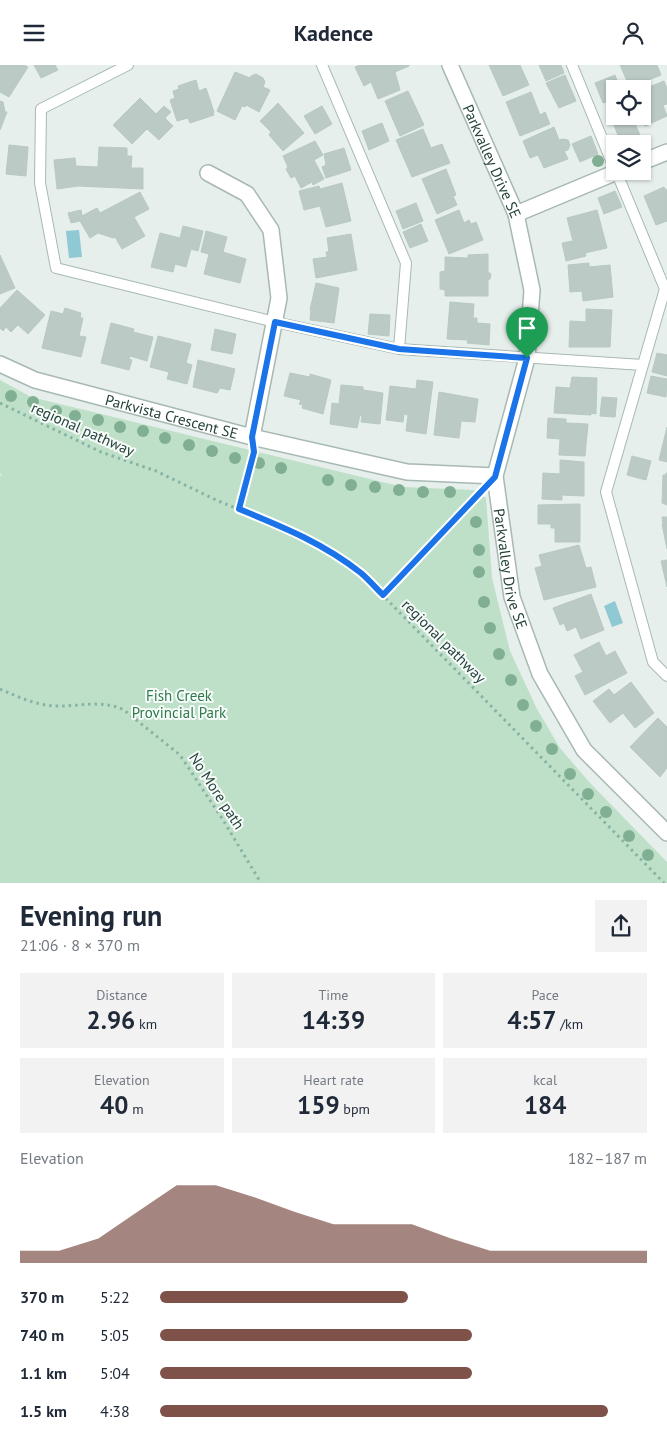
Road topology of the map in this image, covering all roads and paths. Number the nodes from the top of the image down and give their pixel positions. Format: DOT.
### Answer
graph roads {
  1 [pos="128,65"];
  2 [pos="322,65"];
  3 [pos="450,65"];
  4 [pos="572,65"];
  5 [pos="606,147"];
  6 [pos="667,152"];
  7 [pos="651,158"];
  8 [pos="208,173"];
  9 [pos="606,175"];
  10 [pos="620,180"];
  11 [pos="516,214"];
  12 [pos="663,271"];
  13 [pos="275,322"];
  14 [pos="399,349"];
  15 [pos="527,358"];
  16 [pos="0,364"];
  17 [pos="643,365"];
  18 [pos="0,403"];
  19 [pos="252,437"];
  20 [pos="495,477"];
  21 [pos="239,509"];
  22 [pos="383,595"];
  23 [pos="667,677"];
  24 [pos="0,689"];
  25 [pos="667,833"];
  26 [pos="261,883"];
  27 [pos="664,883"];
  1 -- 13 [label="lane"];
  2 -- 14 [label="lane"];
  3 -- 11 [label="street, Parkvalley Drive SE"];
  4 -- 5 [label="lane"];
  6 -- 7 [label="street"];
  8 -- 13 [label="street"];
  9 -- 11 [label="street"];
  10 -- 12 [label="lane"];
  11 -- 15 [label="street, Parkvalley Drive SE"];
  12 -- 17 [label="lane"];
  13 -- 14 [label="lane"];
  13 -- 19 [label="street"];
  14 -- 15 [label="lane"];
  15 -- 17 [label="lane"];
  15 -- 20 [label="street, Parkvalley Drive SE"];
  16 -- 19 [label="street, Parkvista Crescent SE"];
  17 -- 23 [label="lane"];
  18 -- 21 [label="path, regional pathway"];
  19 -- 20 [label="street, Parkvista Crescent SE"];
  19 -- 21 [label="path"];
  20 -- 22 [label="path"];
  20 -- 25 [label="street, Parkvalley Drive SE"];
  21 -- 22 [label="path, regional pathway"];
  22 -- 27 [label="path, regional pathway"];
  24 -- 26 [label="path, No More path"];
}
